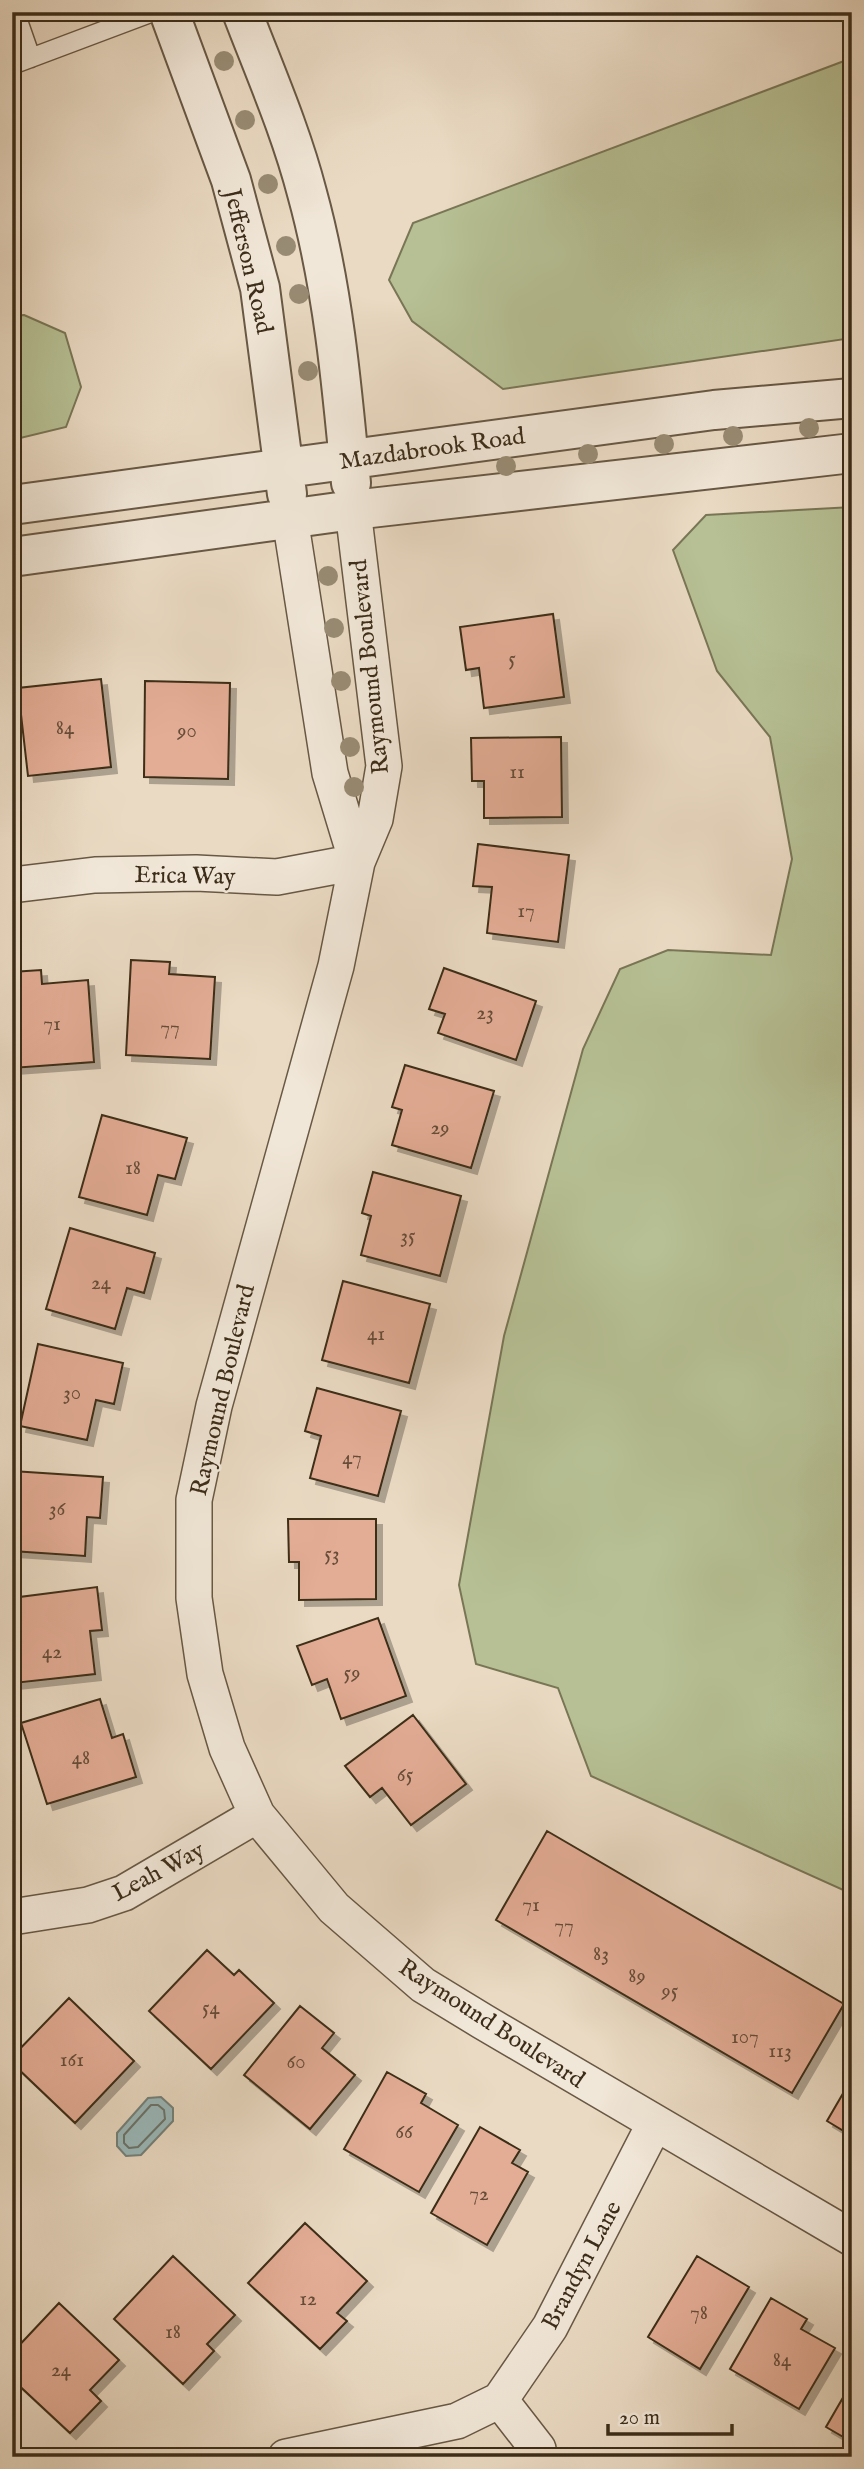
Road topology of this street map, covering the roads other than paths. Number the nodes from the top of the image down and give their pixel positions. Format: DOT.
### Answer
graph roads {
  1 [pos="15,12"];
  2 [pos="153,12"];
  3 [pos="169,12"];
  4 [pos="242,12"];
  5 [pos="31,58"];
  6 [pos="12,65"];
  7 [pos="852,398"];
  8 [pos="852,453"];
  9 [pos="349,460"];
  10 [pos="284,468"];
  11 [pos="12,505"];
  12 [pos="353,510"];
  13 [pos="290,518"];
  14 [pos="12,557"];
  15 [pos="357,862"];
  16 [pos="12,885"];
  17 [pos="257,1815"];
  18 [pos="12,1917"];
  19 [pos="654,2124"];
  20 [pos="852,2238"];
  21 [pos="500,2400"];
  22 [pos="538,2449"];
  23 [pos="286,2457"];
  1 -- 5 [label="lane"];
  2 -- 5 [label="lane"];
  3 -- 10 [label="street, Jefferson Road"];
  4 -- 9 [label="street"];
  5 -- 6 [label="lane"];
  7 -- 9 [label="street, Mazdabrook Road"];
  8 -- 12 [label="street, Mazdabrook Road"];
  9 -- 10 [label="street, Mazdabrook Road"];
  9 -- 12 [label="street"];
  10 -- 11 [label="street, Mazdabrook Road"];
  10 -- 13 [label="street, Jefferson Road"];
  12 -- 13 [label="street, Mazdabrook Road"];
  12 -- 15 [label="street, Raymound Boulevard"];
  13 -- 14 [label="street, Mazdabrook Road"];
  13 -- 15 [label="street, Raymound Boulevard"];
  15 -- 16 [label="street, Erica Way"];
  15 -- 17 [label="street, Raymound Boulevard"];
  17 -- 18 [label="street, Leah Way"];
  17 -- 19 [label="street, Raymound Boulevard"];
  19 -- 20 [label="street, Raymound Boulevard"];
  19 -- 21 [label="street, Brandyn Lane"];
  21 -- 22 [label="street"];
  21 -- 23 [label="street, Brandyn Lane"];
}
